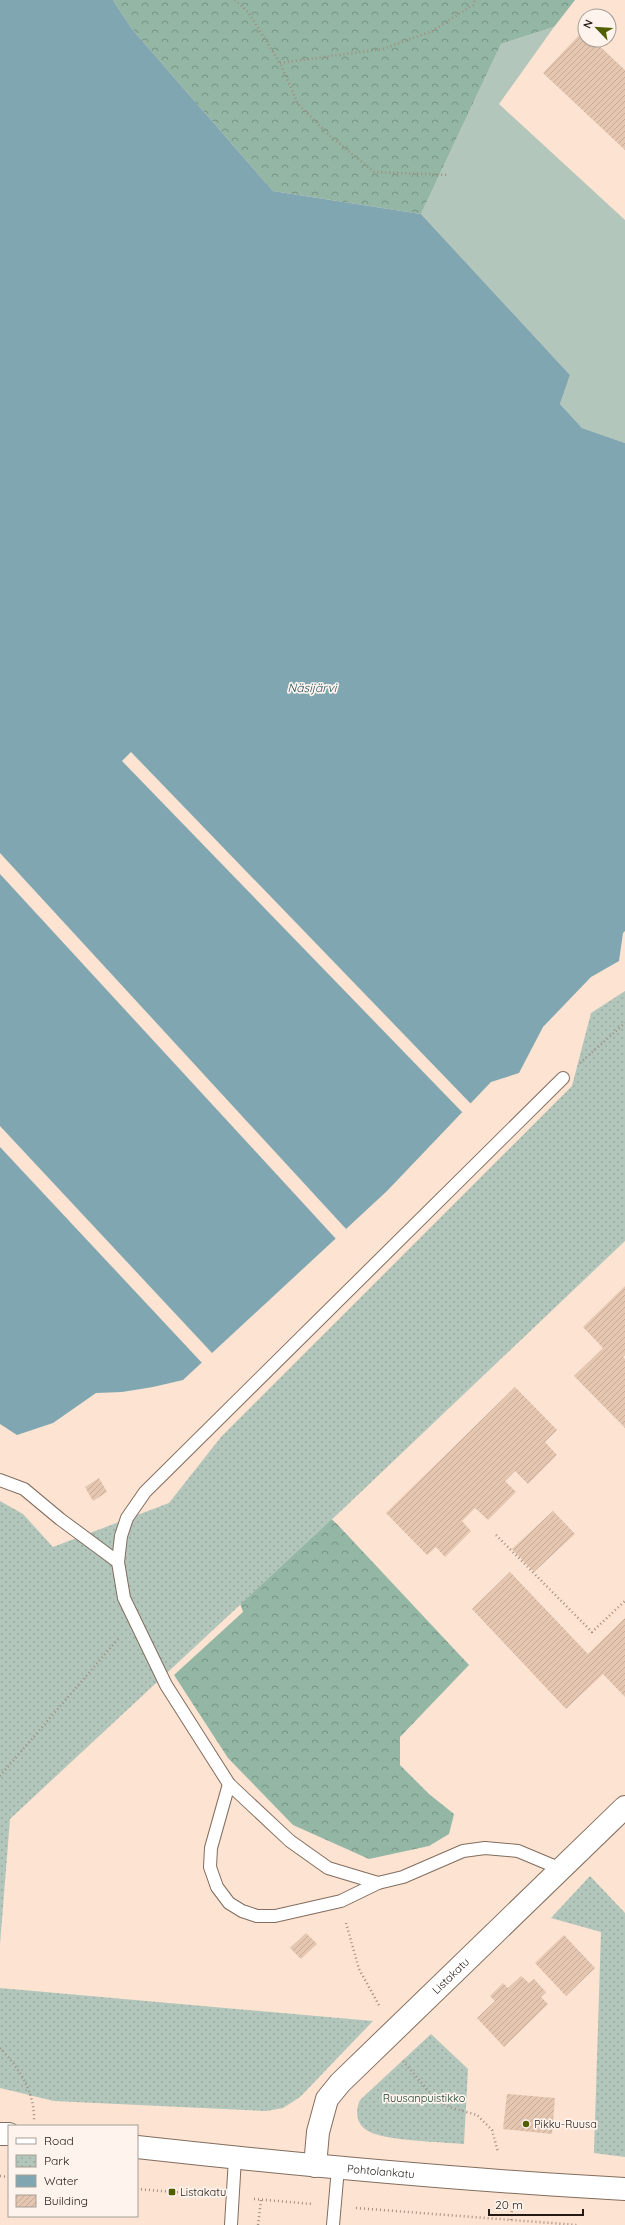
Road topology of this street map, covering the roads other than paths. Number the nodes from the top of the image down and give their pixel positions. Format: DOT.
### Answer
graph roads {
  1 [pos="563,1078"];
  2 [pos="0,1480"];
  3 [pos="118,1562"];
  4 [pos="229,1784"];
  5 [pos="625,1807"];
  6 [pos="562,1869"];
  7 [pos="378,1883"];
  8 [pos="138,2147"];
  9 [pos="235,2158"];
  10 [pos="315,2166"];
  11 [pos="338,2168"];
  12 [pos="625,2189"];
  13 [pos="231,2225"];
  14 [pos="333,2225"];
  1 -- 3 [label="lane"];
  2 -- 3 [label="lane"];
  3 -- 4 [label="lane"];
  4 -- 7 [label="lane"];
  4 -- 7 [label="lane"];
  5 -- 6 [label="main road, Listakatu"];
  6 -- 7 [label="lane"];
  6 -- 10 [label="main road, Listakatu"];
  8 -- 9 [label="main road, Pohtolankatu"];
  9 -- 10 [label="main road, Pohtolankatu"];
  9 -- 13 [label="lane"];
  10 -- 11 [label="main road, Pohtolankatu"];
  11 -- 12 [label="main road, Pohtolankatu"];
  11 -- 14 [label="lane"];
}
